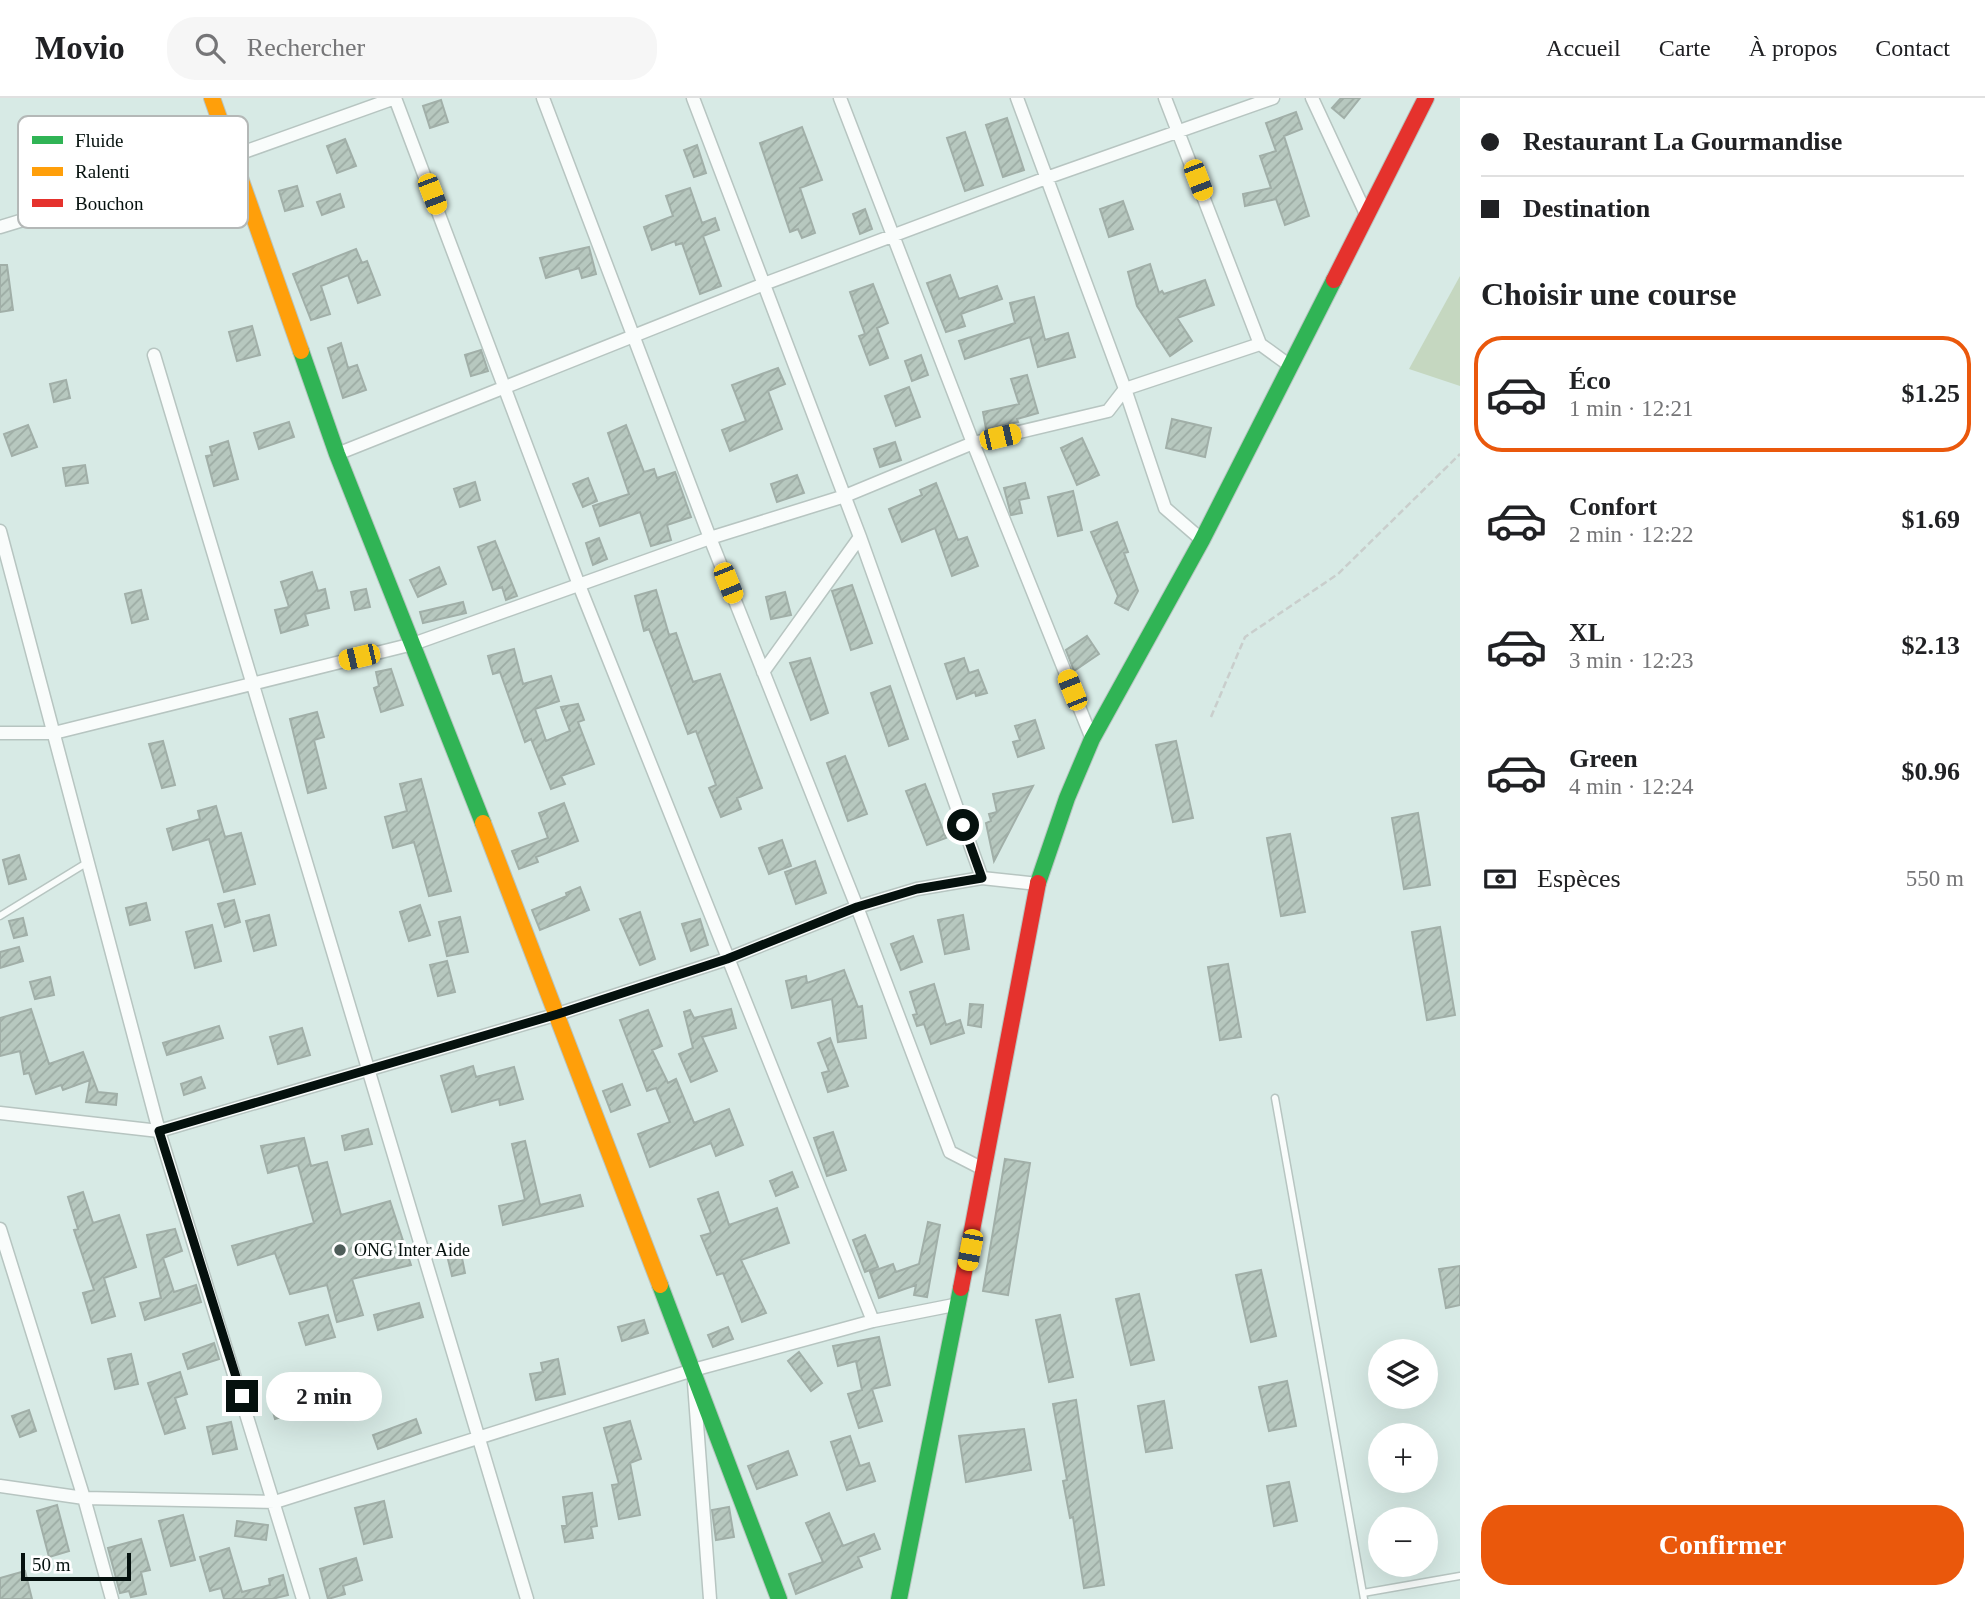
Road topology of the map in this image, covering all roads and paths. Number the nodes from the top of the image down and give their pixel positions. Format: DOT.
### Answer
graph roads {
  1 [pos="212,98"];
  2 [pos="395,98"];
  3 [pos="543,98"];
  4 [pos="693,98"];
  5 [pos="839,98"];
  6 [pos="1017,98"];
  7 [pos="1165,98"];
  8 [pos="1273,98"];
  9 [pos="1312,98"];
  10 [pos="1426,98"];
  11 [pos="217,116"];
  12 [pos="1180,133"];
  13 [pos="248,151"];
  14 [pos="1049,177"];
  15 [pos="248,207"];
  16 [pos="1366,214"];
  17 [pos="18,222"];
  18 [pos="0,227"];
  19 [pos="892,236"];
  20 [pos="764,284"];
  21 [pos="635,335"];
  22 [pos="1260,344"];
  23 [pos="154,355"];
  24 [pos="1289,365"];
  25 [pos="506,386"];
  26 [pos="1125,389"];
  27 [pos="972,443"];
  28 [pos="337,454"];
  29 [pos="1460,454"];
  30 [pos="845,496"];
  31 [pos="0,531"];
  32 [pos="860,537"];
  33 [pos="710,538"];
  34 [pos="1202,540"];
  35 [pos="579,585"];
  36 [pos="414,644"];
  37 [pos="764,672"];
  38 [pos="250,683"];
  39 [pos="1211,717"];
  40 [pos="0,733"];
  41 [pos="54,733"];
  42 [pos="1093,739"];
  43 [pos="89,862"];
  44 [pos="982,878"];
  45 [pos="1038,884"];
  46 [pos="857,907"];
  47 [pos="0,915"];
  48 [pos="727,959"];
  49 [pos="558,1014"];
  50 [pos="371,1070"];
  51 [pos="1275,1098"];
  52 [pos="0,1113"];
  53 [pos="159,1131"];
  54 [pos="985,1170"];
  55 [pos="0,1229"];
  56 [pos="959,1304"];
  57 [pos="873,1321"];
  58 [pos="693,1370"];
  59 [pos="481,1437"];
  60 [pos="0,1486"];
  61 [pos="84,1498"];
  62 [pos="275,1502"];
  63 [pos="1460,1576"];
  64 [pos="1363,1596"];
  65 [pos="112,1599"];
  66 [pos="303,1599"];
  67 [pos="527,1599"];
  68 [pos="710,1599"];
  69 [pos="779,1599"];
  70 [pos="899,1599"];
  1 -- 11 [label="main road"];
  2 -- 13 [label="street"];
  2 -- 25 [label="street"];
  3 -- 21 [label="street"];
  4 -- 20 [label="street"];
  5 -- 19 [label="street"];
  6 -- 14 [label="street"];
  7 -- 12 [label="street"];
  8 -- 12 [label="street"];
  9 -- 16 [label="street"];
  10 -- 16 [label="main road"];
  12 -- 14 [label="street"];
  12 -- 22 [label="street"];
  14 -- 19 [label="street"];
  14 -- 26 [label="street"];
  15 -- 28 [label="main road"];
  16 -- 24 [label="main road"];
  17 -- 18 [label="street"];
  19 -- 20 [label="street"];
  19 -- 27 [label="street"];
  20 -- 21 [label="street"];
  20 -- 30 [label="street"];
  21 -- 25 [label="street"];
  21 -- 33 [label="street"];
  22 -- 24 [label="street"];
  22 -- 26 [label="street"];
  23 -- 38 [label="street"];
  24 -- 34 [label="main road"];
  25 -- 28 [label="street"];
  25 -- 35 [label="street"];
  26 -- 27 [label="street"];
  26 -- 34 [label="street"];
  27 -- 30 [label="street"];
  27 -- 42 [label="street"];
  28 -- 36 [label="main road"];
  29 -- 39 [label="path"];
  30 -- 32 [label="street"];
  30 -- 33 [label="street"];
  31 -- 41 [label="street"];
  32 -- 37 [label="street"];
  32 -- 44 [label="street"];
  33 -- 35 [label="street"];
  33 -- 37 [label="street"];
  34 -- 42 [label="main road"];
  35 -- 36 [label="street"];
  35 -- 48 [label="street"];
  36 -- 38 [label="street"];
  36 -- 49 [label="main road"];
  37 -- 46 [label="street"];
  38 -- 41 [label="street"];
  38 -- 50 [label="street"];
  40 -- 41 [label="street"];
  41 -- 43 [label="street"];
  42 -- 45 [label="main road"];
  43 -- 47 [label="lane"];
  43 -- 53 [label="street"];
  44 -- 45 [label="street"];
  44 -- 46 [label="street"];
  45 -- 54 [label="main road"];
  46 -- 48 [label="street"];
  46 -- 54 [label="street"];
  48 -- 49 [label="street"];
  48 -- 57 [label="street"];
  49 -- 50 [label="street"];
  49 -- 58 [label="main road"];
  50 -- 53 [label="street"];
  50 -- 59 [label="street"];
  51 -- 64 [label="lane"];
  52 -- 53 [label="street"];
  53 -- 62 [label="street"];
  54 -- 56 [label="main road"];
  55 -- 61 [label="street"];
  56 -- 57 [label="street"];
  56 -- 70 [label="main road"];
  57 -- 58 [label="street"];
  58 -- 59 [label="street"];
  58 -- 68 [label="street"];
  58 -- 69 [label="main road"];
  59 -- 62 [label="street"];
  59 -- 67 [label="street"];
  60 -- 61 [label="street"];
  61 -- 62 [label="street"];
  61 -- 65 [label="street"];
  62 -- 66 [label="street"];
  63 -- 64 [label="lane"];
}
